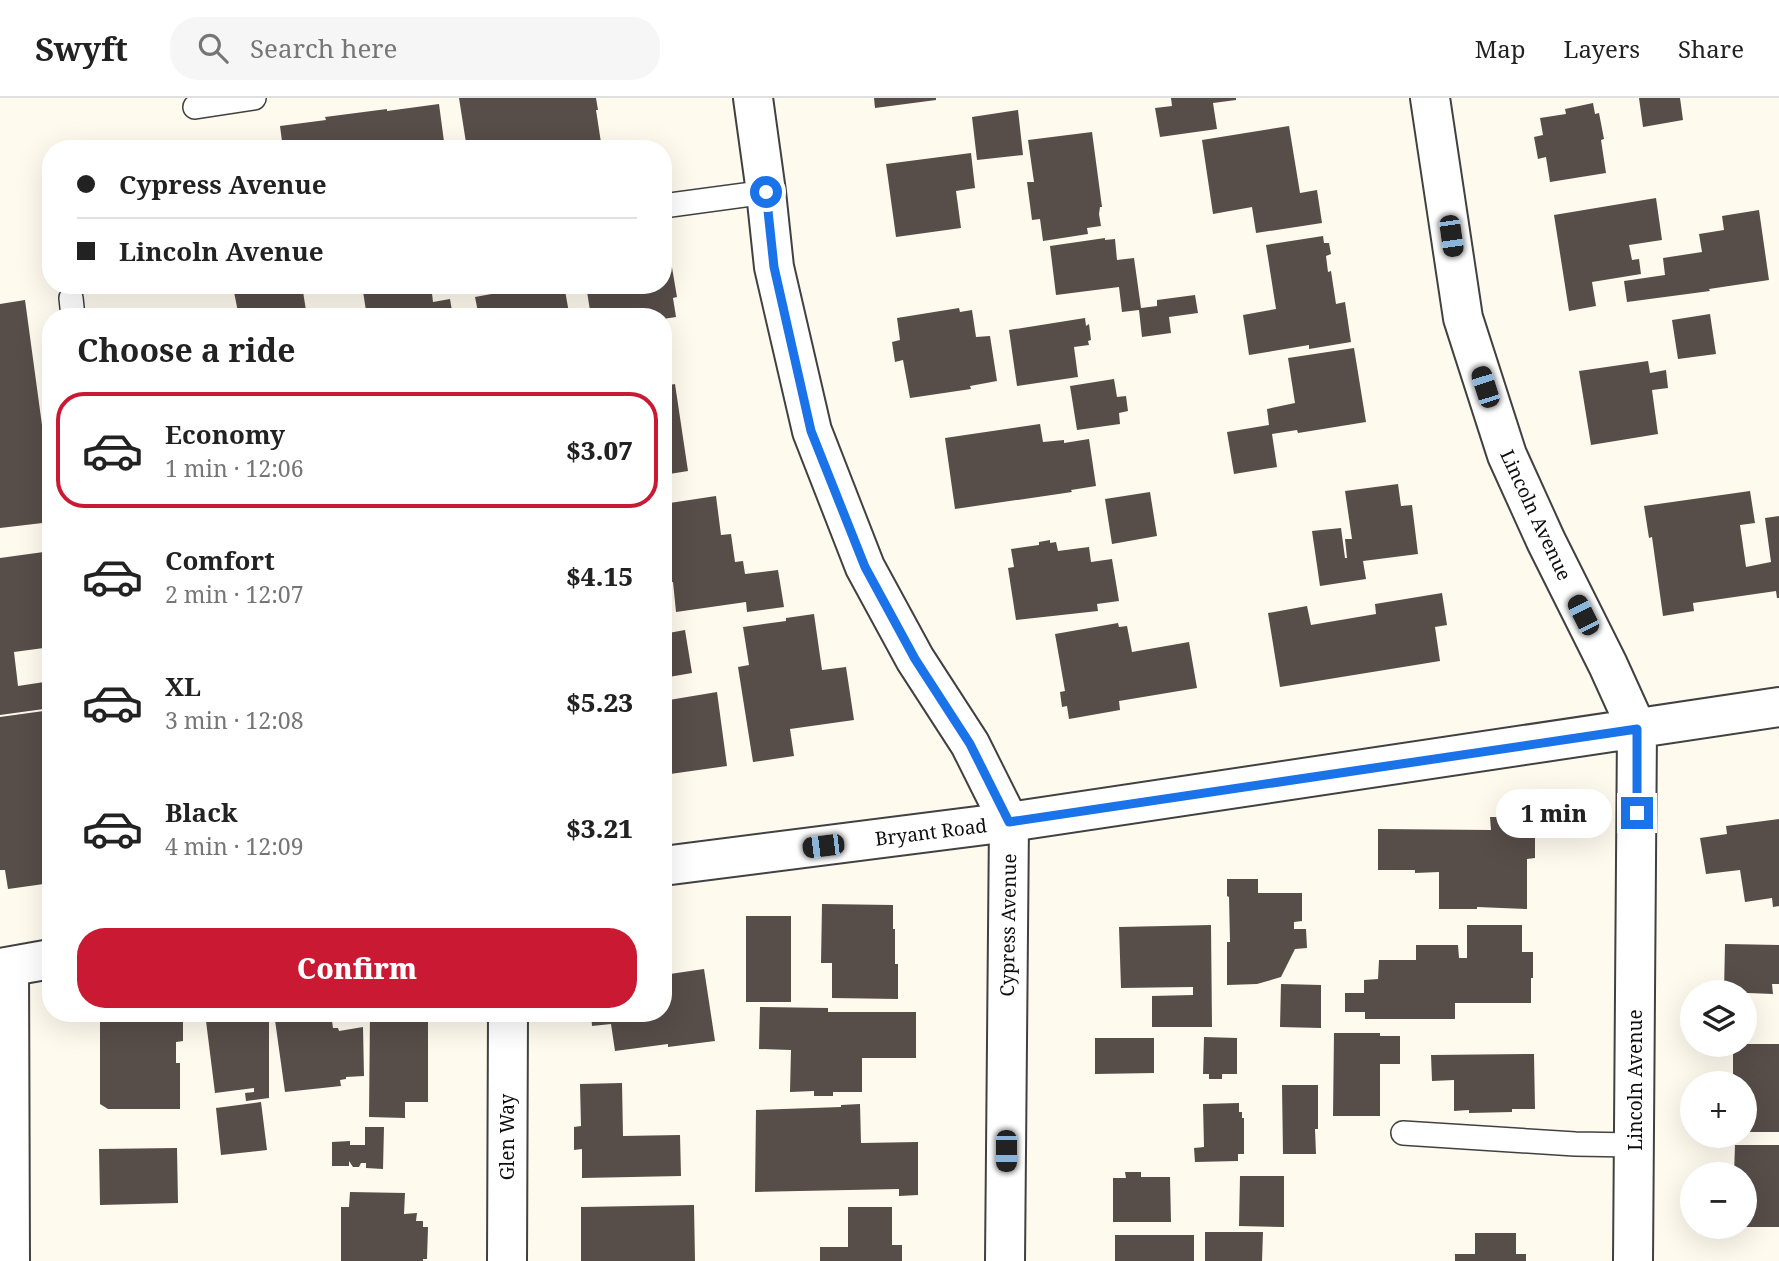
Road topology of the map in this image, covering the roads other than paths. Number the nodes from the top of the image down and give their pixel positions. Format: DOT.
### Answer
graph roads {
  1 [pos="254,98"];
  2 [pos="753,98"];
  3 [pos="1430,98"];
  4 [pos="195,107"];
  5 [pos="766,192"];
  6 [pos="672,205"];
  7 [pos="1779,707"];
  8 [pos="1637,729"];
  9 [pos="1009,822"];
  10 [pos="672,865"];
  11 [pos="42,961"];
  12 [pos="4,967"];
  13 [pos="508,1022"];
  14 [pos="1403,1133"];
  15 [pos="1634,1145"];
  16 [pos="10,1261"];
  17 [pos="507,1261"];
  18 [pos="1005,1261"];
  19 [pos="1633,1261"];
  1 -- 4 [label="lane"];
  2 -- 5 [label="street, Cypress Avenue"];
  3 -- 8 [label="street, Lincoln Avenue"];
  5 -- 6 [label="lane"];
  5 -- 9 [label="street, Cypress Avenue"];
  7 -- 8 [label="street, Bryant Road"];
  8 -- 9 [label="street, Bryant Road"];
  8 -- 15 [label="street, Lincoln Avenue"];
  9 -- 10 [label="street, Bryant Road"];
  9 -- 18 [label="street, Cypress Avenue"];
  11 -- 12 [label="street"];
  12 -- 16 [label="street"];
  13 -- 17 [label="street, Glen Way"];
  14 -- 15 [label="lane"];
  15 -- 19 [label="street, Lincoln Avenue"];
}
